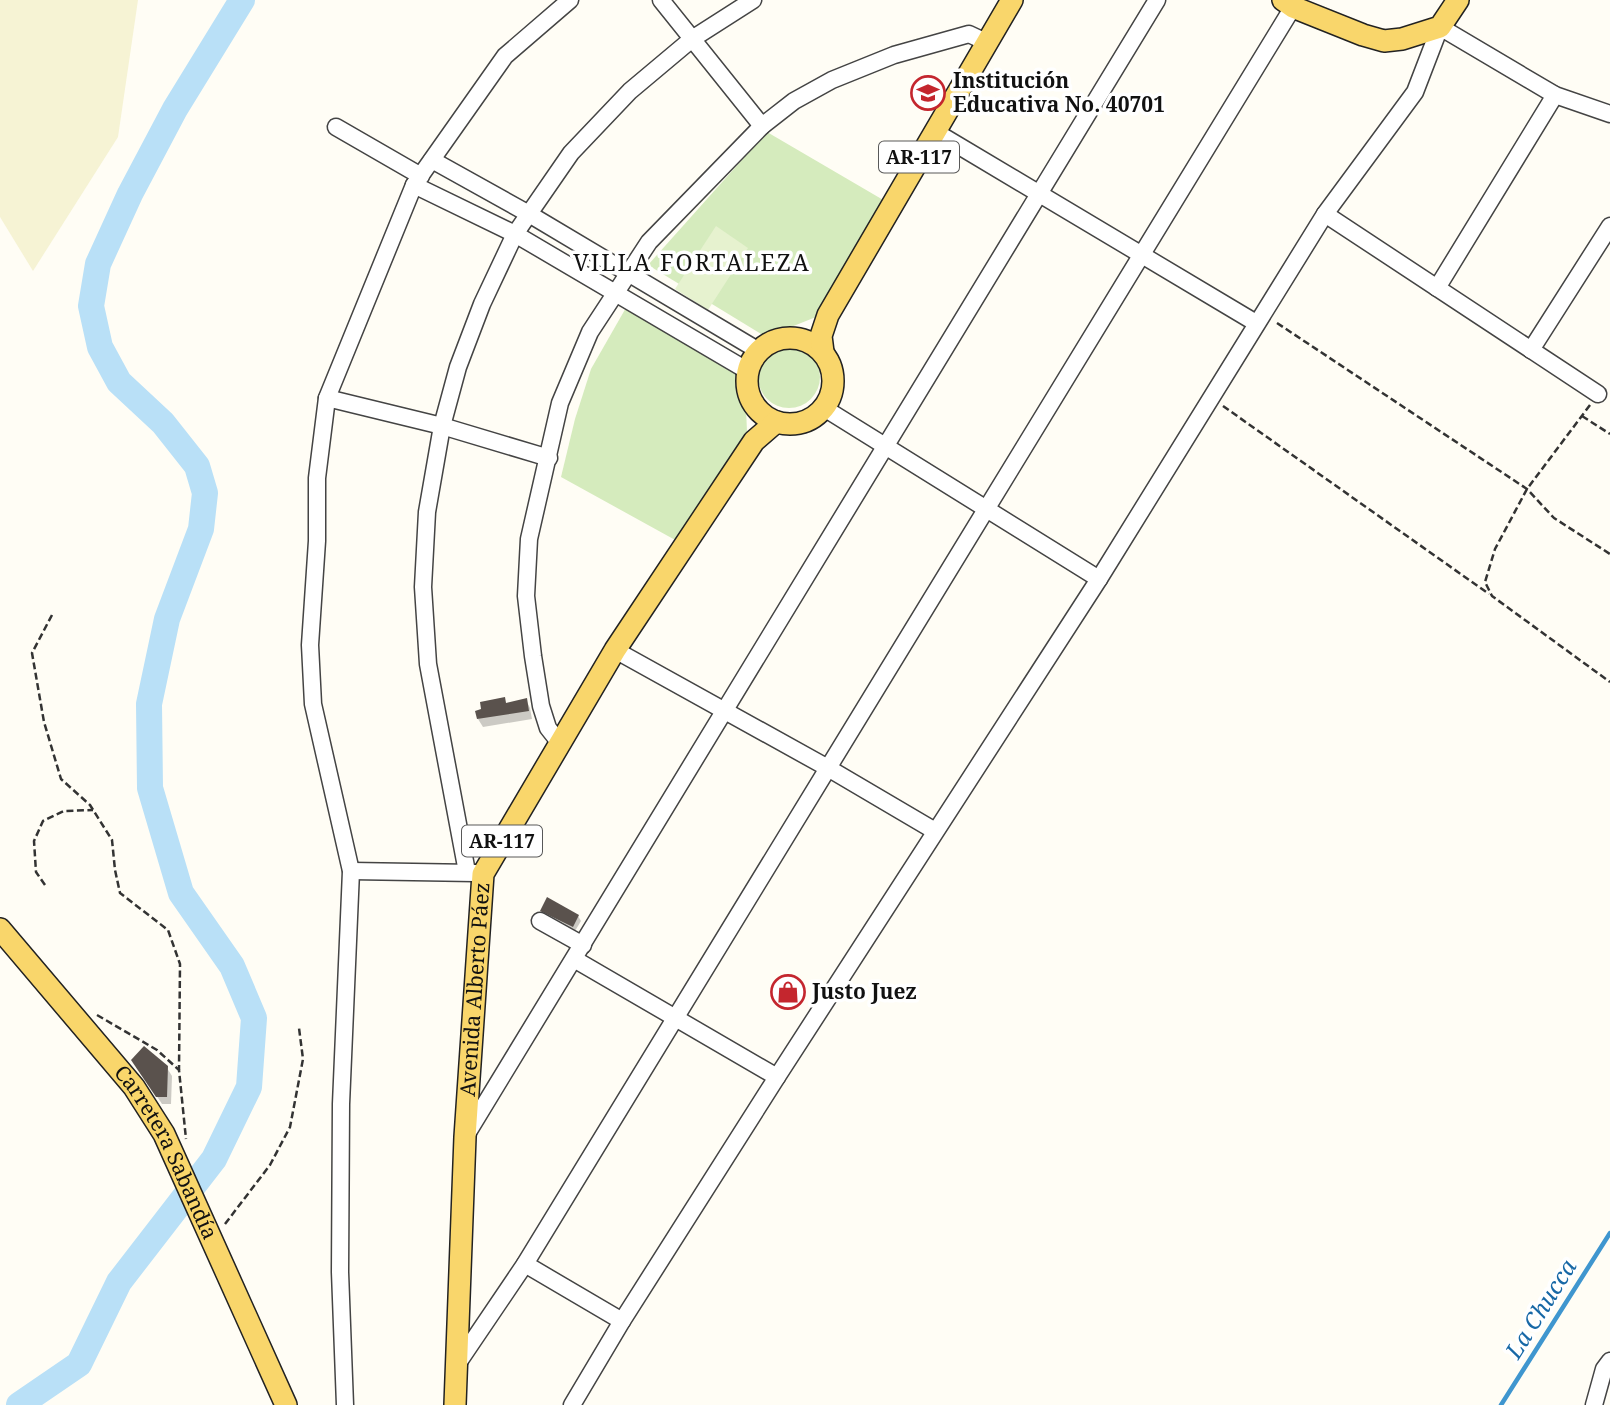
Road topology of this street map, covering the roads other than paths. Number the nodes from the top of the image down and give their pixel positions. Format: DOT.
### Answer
graph roads {
  1 [pos="570,0"];
  2 [pos="661,0"];
  3 [pos="753,0"];
  4 [pos="1012,0"];
  5 [pos="1157,0"];
  6 [pos="1458,0"];
  7 [pos="1288,3"];
  8 [pos="1431,30"];
  9 [pos="692,39"];
  10 [pos="986,42"];
  11 [pos="1555,94"];
  12 [pos="1610,114"];
  13 [pos="762,125"];
  14 [pos="336,127"];
  15 [pos="934,131"];
  16 [pos="432,160"];
  17 [pos="418,181"];
  18 [pos="1038,193"];
  19 [pos="529,214"];
  20 [pos="1325,214"];
  21 [pos="1610,226"];
  22 [pos="515,234"];
  23 [pos="1141,255"];
  24 [pos="627,273"];
  25 [pos="1437,288"];
  26 [pos="616,292"];
  27 [pos="828,315"];
  28 [pos="1259,318"];
  29 [pos="795,338"];
  30 [pos="1531,350"];
  31 [pos="759,351"];
  32 [pos="823,352"];
  33 [pos="748,371"];
  34 [pos="1598,394"];
  35 [pos="327,398"];
  36 [pos="824,408"];
  37 [pos="767,417"];
  38 [pos="442,426"];
  39 [pos="884,446"];
  40 [pos="549,458"];
  41 [pos="986,509"];
  42 [pos="1099,579"];
  43 [pos="615,650"];
  44 [pos="724,712"];
  45 [pos="559,742"];
  46 [pos="828,768"];
  47 [pos="935,831"];
  48 [pos="351,871"];
  49 [pos="475,873"];
  50 [pos="540,921"];
  51 [pos="0,929"];
  52 [pos="579,952"];
  53 [pos="675,1019"];
  54 [pos="776,1077"];
  55 [pos="465,1137"];
  56 [pos="525,1264"];
  57 [pos="622,1321"];
  58 [pos="1610,1361"];
  59 [pos="458,1363"];
  60 [pos="286,1405"];
  61 [pos="345,1405"];
  62 [pos="456,1405"];
  63 [pos="572,1405"];
  64 [pos="1594,1405"];
  1 -- 16 [label="street"];
  2 -- 9 [label="street"];
  3 -- 9 [label="street"];
  4 -- 10 [label="main road, AR-117"];
  5 -- 18 [label="street"];
  6 -- 8 [label="main road"];
  7 -- 8 [label="main road"];
  7 -- 23 [label="street"];
  8 -- 11 [label="street"];
  8 -- 20 [label="street"];
  9 -- 13 [label="street"];
  9 -- 19 [label="street"];
  10 -- 13 [label="street"];
  10 -- 15 [label="main road, AR-117"];
  11 -- 12 [label="street"];
  11 -- 25 [label="street"];
  13 -- 24 [label="street"];
  14 -- 17 [label="street"];
  15 -- 18 [label="street"];
  15 -- 27 [label="main road, AR-117"];
  16 -- 17 [label="street"];
  16 -- 19 [label="street"];
  17 -- 22 [label="street"];
  17 -- 35 [label="street"];
  18 -- 23 [label="street"];
  18 -- 39 [label="street"];
  19 -- 22 [label="street"];
  19 -- 24 [label="street"];
  20 -- 25 [label="street"];
  20 -- 28 [label="street"];
  21 -- 30 [label="street"];
  22 -- 26 [label="street"];
  22 -- 38 [label="street"];
  23 -- 28 [label="street"];
  23 -- 41 [label="street"];
  24 -- 26 [label="street"];
  24 -- 31 [label="street"];
  25 -- 30 [label="street"];
  26 -- 33 [label="street"];
  26 -- 40 [label="street"];
  27 -- 29 [label="main road, AR-117"];
  27 -- 32 [label="main road, AR-117"];
  28 -- 42 [label="street"];
  29 -- 31 [label="main road, AR-117"];
  29 -- 32 [label="main road"];
  30 -- 34 [label="street"];
  31 -- 33 [label="main road"];
  32 -- 36 [label="main road, AR-117"];
  33 -- 37 [label="main road, AR-117"];
  35 -- 38 [label="street"];
  35 -- 48 [label="street"];
  36 -- 37 [label="main road"];
  36 -- 39 [label="street"];
  37 -- 43 [label="main road, Avenida Alberto Páez / AR-117"];
  38 -- 40 [label="street"];
  38 -- 49 [label="street"];
  39 -- 41 [label="street"];
  39 -- 44 [label="street"];
  40 -- 45 [label="street"];
  41 -- 42 [label="street"];
  41 -- 46 [label="street"];
  42 -- 47 [label="street"];
  43 -- 44 [label="street"];
  43 -- 45 [label="main road, Avenida Alberto Páez / AR-117"];
  44 -- 46 [label="street"];
  44 -- 52 [label="street"];
  45 -- 49 [label="main road, Avenida Alberto Páez / AR-117"];
  46 -- 47 [label="street"];
  46 -- 53 [label="street"];
  47 -- 54 [label="street"];
  48 -- 49 [label="street"];
  48 -- 61 [label="street"];
  49 -- 55 [label="main road, Avenida Alberto Páez / AR-117"];
  50 -- 52 [label="street"];
  51 -- 60 [label="main road, Carretera Sabandía"];
  52 -- 53 [label="street"];
  52 -- 55 [label="street"];
  53 -- 54 [label="street"];
  53 -- 56 [label="street"];
  54 -- 57 [label="street"];
  55 -- 59 [label="main road, Avenida Alberto Páez / AR-117"];
  56 -- 57 [label="street"];
  56 -- 59 [label="street"];
  57 -- 63 [label="street"];
  58 -- 64 [label="street"];
  59 -- 62 [label="main road, Avenida Alberto Páez / AR-117"];
}
